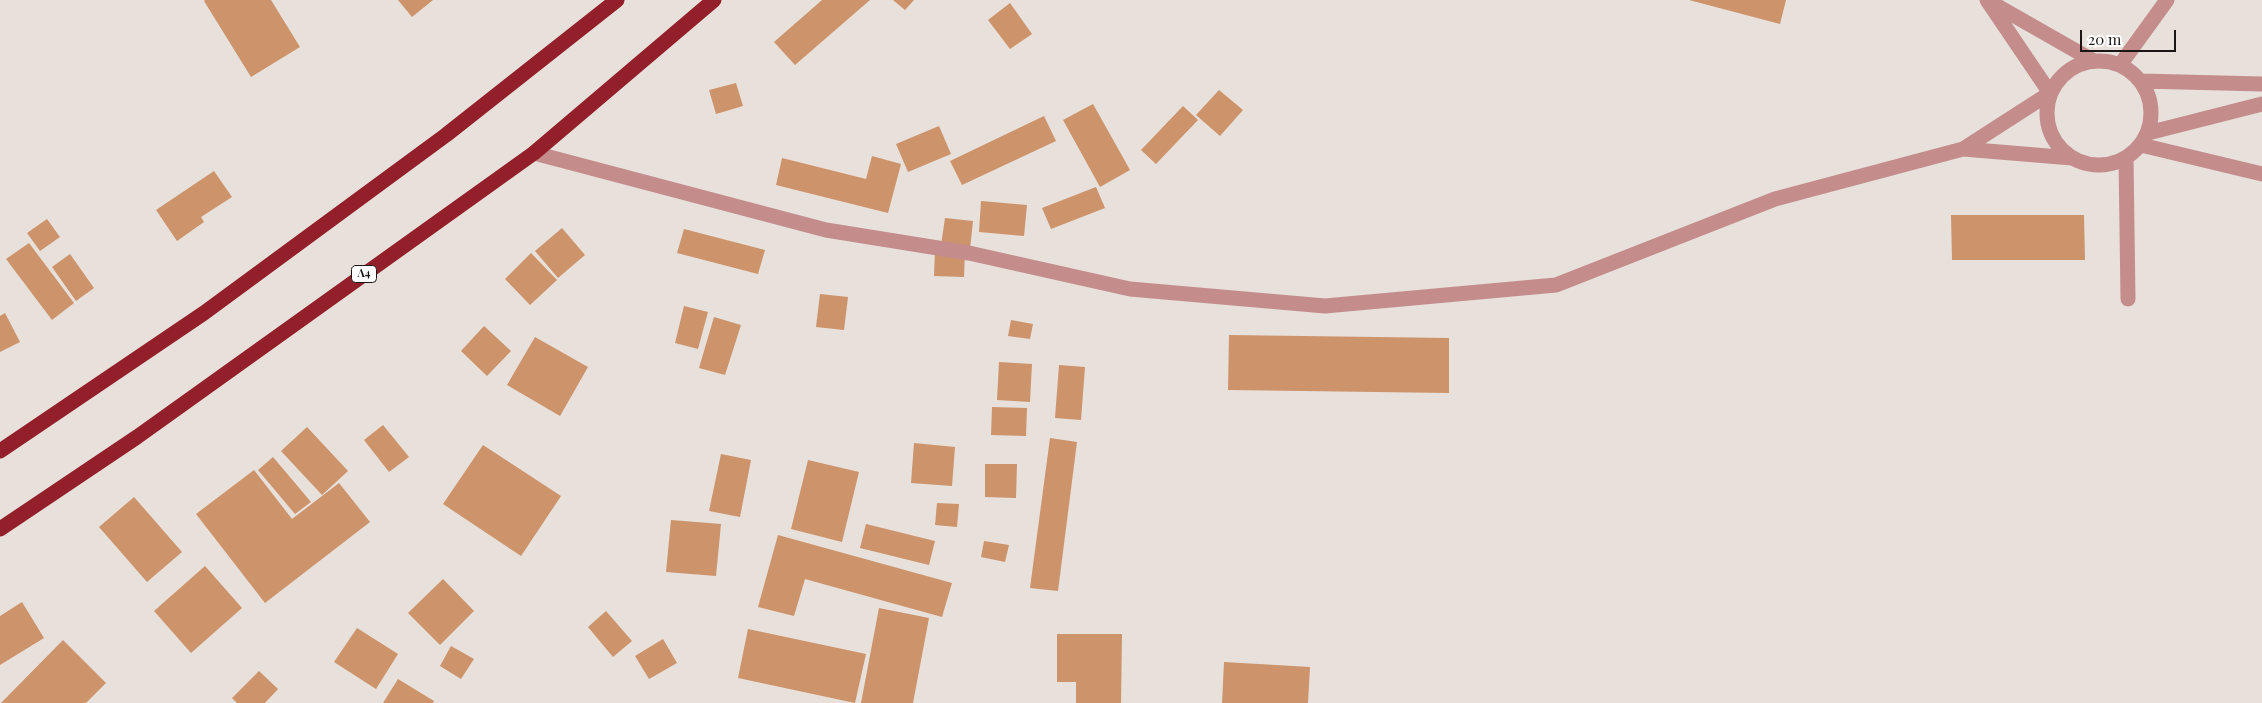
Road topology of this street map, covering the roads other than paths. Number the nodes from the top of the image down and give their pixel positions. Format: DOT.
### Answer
graph roads {
  1 [pos="618,0"];
  2 [pos="714,0"];
  3 [pos="2167,0"];
  4 [pos="2092,60"];
  5 [pos="2120,65"];
  6 [pos="2142,81"];
  7 [pos="2262,84"];
  8 [pos="2050,93"];
  9 [pos="2262,104"];
  10 [pos="2144,139"];
  11 [pos="1963,149"];
  12 [pos="534,152"];
  13 [pos="2072,158"];
  14 [pos="2126,158"];
  15 [pos="2262,174"];
  16 [pos="2128,299"];
  17 [pos="0,451"];
  18 [pos="0,529"];
  1 -- 17 [label="highway"];
  2 -- 12 [label="highway, A4"];
  3 -- 5 [label="street"];
  4 -- 5 [label="street"];
  4 -- 8 [label="street"];
  4 -- 8 [label="street"];
  5 -- 6 [label="street"];
  6 -- 7 [label="street"];
  6 -- 10 [label="street"];
  8 -- 11 [label="street"];
  8 -- 13 [label="street"];
  9 -- 10 [label="street"];
  10 -- 14 [label="street"];
  10 -- 15 [label="street"];
  11 -- 12 [label="street"];
  11 -- 13 [label="street"];
  12 -- 18 [label="highway, A4"];
  13 -- 14 [label="street"];
  14 -- 16 [label="street"];
}
